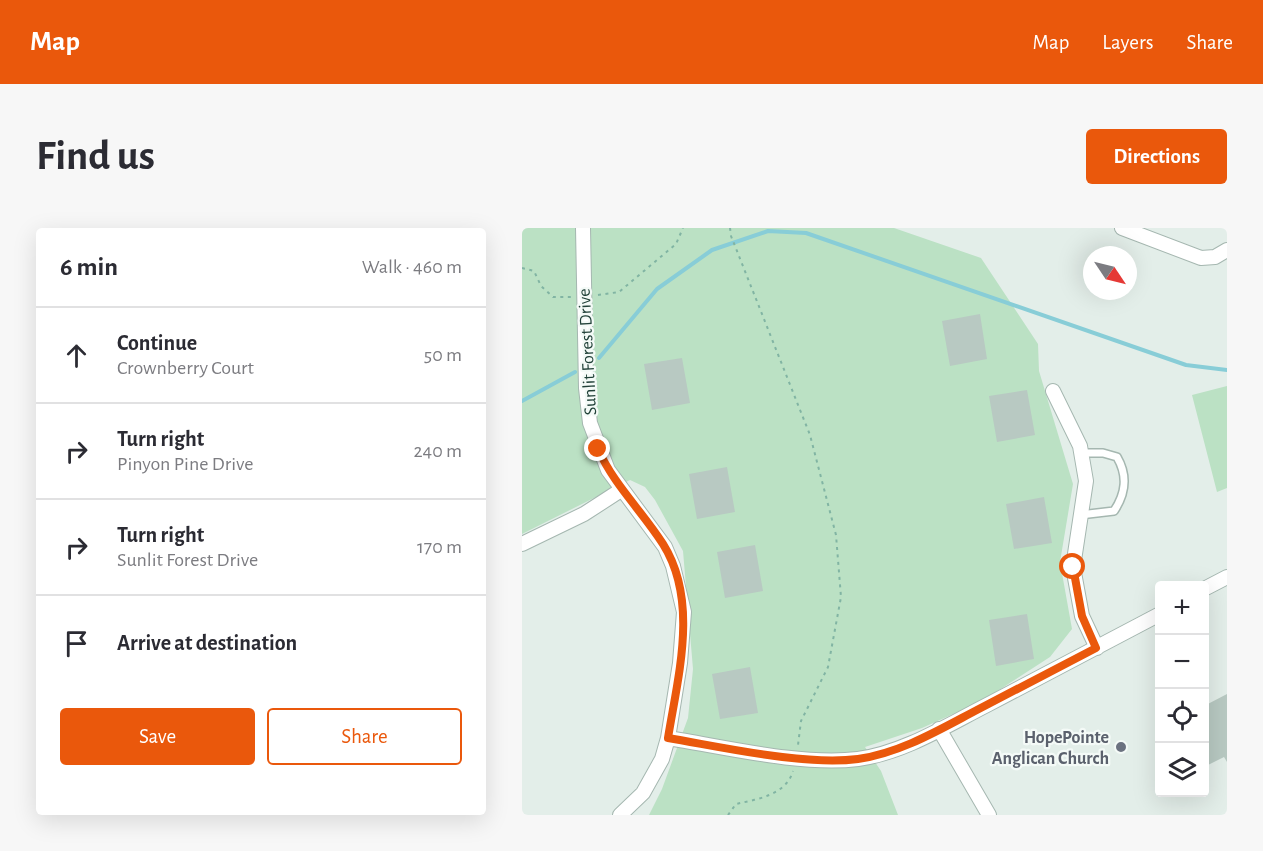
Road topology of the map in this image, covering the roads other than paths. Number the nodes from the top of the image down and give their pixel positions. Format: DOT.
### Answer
graph roads {
  1 [pos="583,228"];
  2 [pos="1122,228"];
  3 [pos="1227,250"];
  4 [pos="1053,391"];
  5 [pos="1081,453"];
  6 [pos="621,490"];
  7 [pos="1080,515"];
  8 [pos="522,544"];
  9 [pos="1227,577"];
  10 [pos="1209,587"];
  11 [pos="1155,617"];
  12 [pos="1096,648"];
  13 [pos="939,729"];
  14 [pos="668,738"];
  15 [pos="620,815"];
  16 [pos="989,815"];
  1 -- 6 [label="street, Sunlit Forest Drive"];
  2 -- 3 [label="street"];
  4 -- 5 [label="street"];
  5 -- 7 [label="street"];
  5 -- 7 [label="lane"];
  6 -- 8 [label="street"];
  6 -- 14 [label="street, Sunlit Forest Drive"];
  7 -- 12 [label="street"];
  9 -- 10 [label="street"];
  11 -- 12 [label="street"];
  12 -- 13 [label="street"];
  13 -- 14 [label="street"];
  13 -- 16 [label="street"];
  14 -- 15 [label="street, Sunlit Forest Drive"];
}
